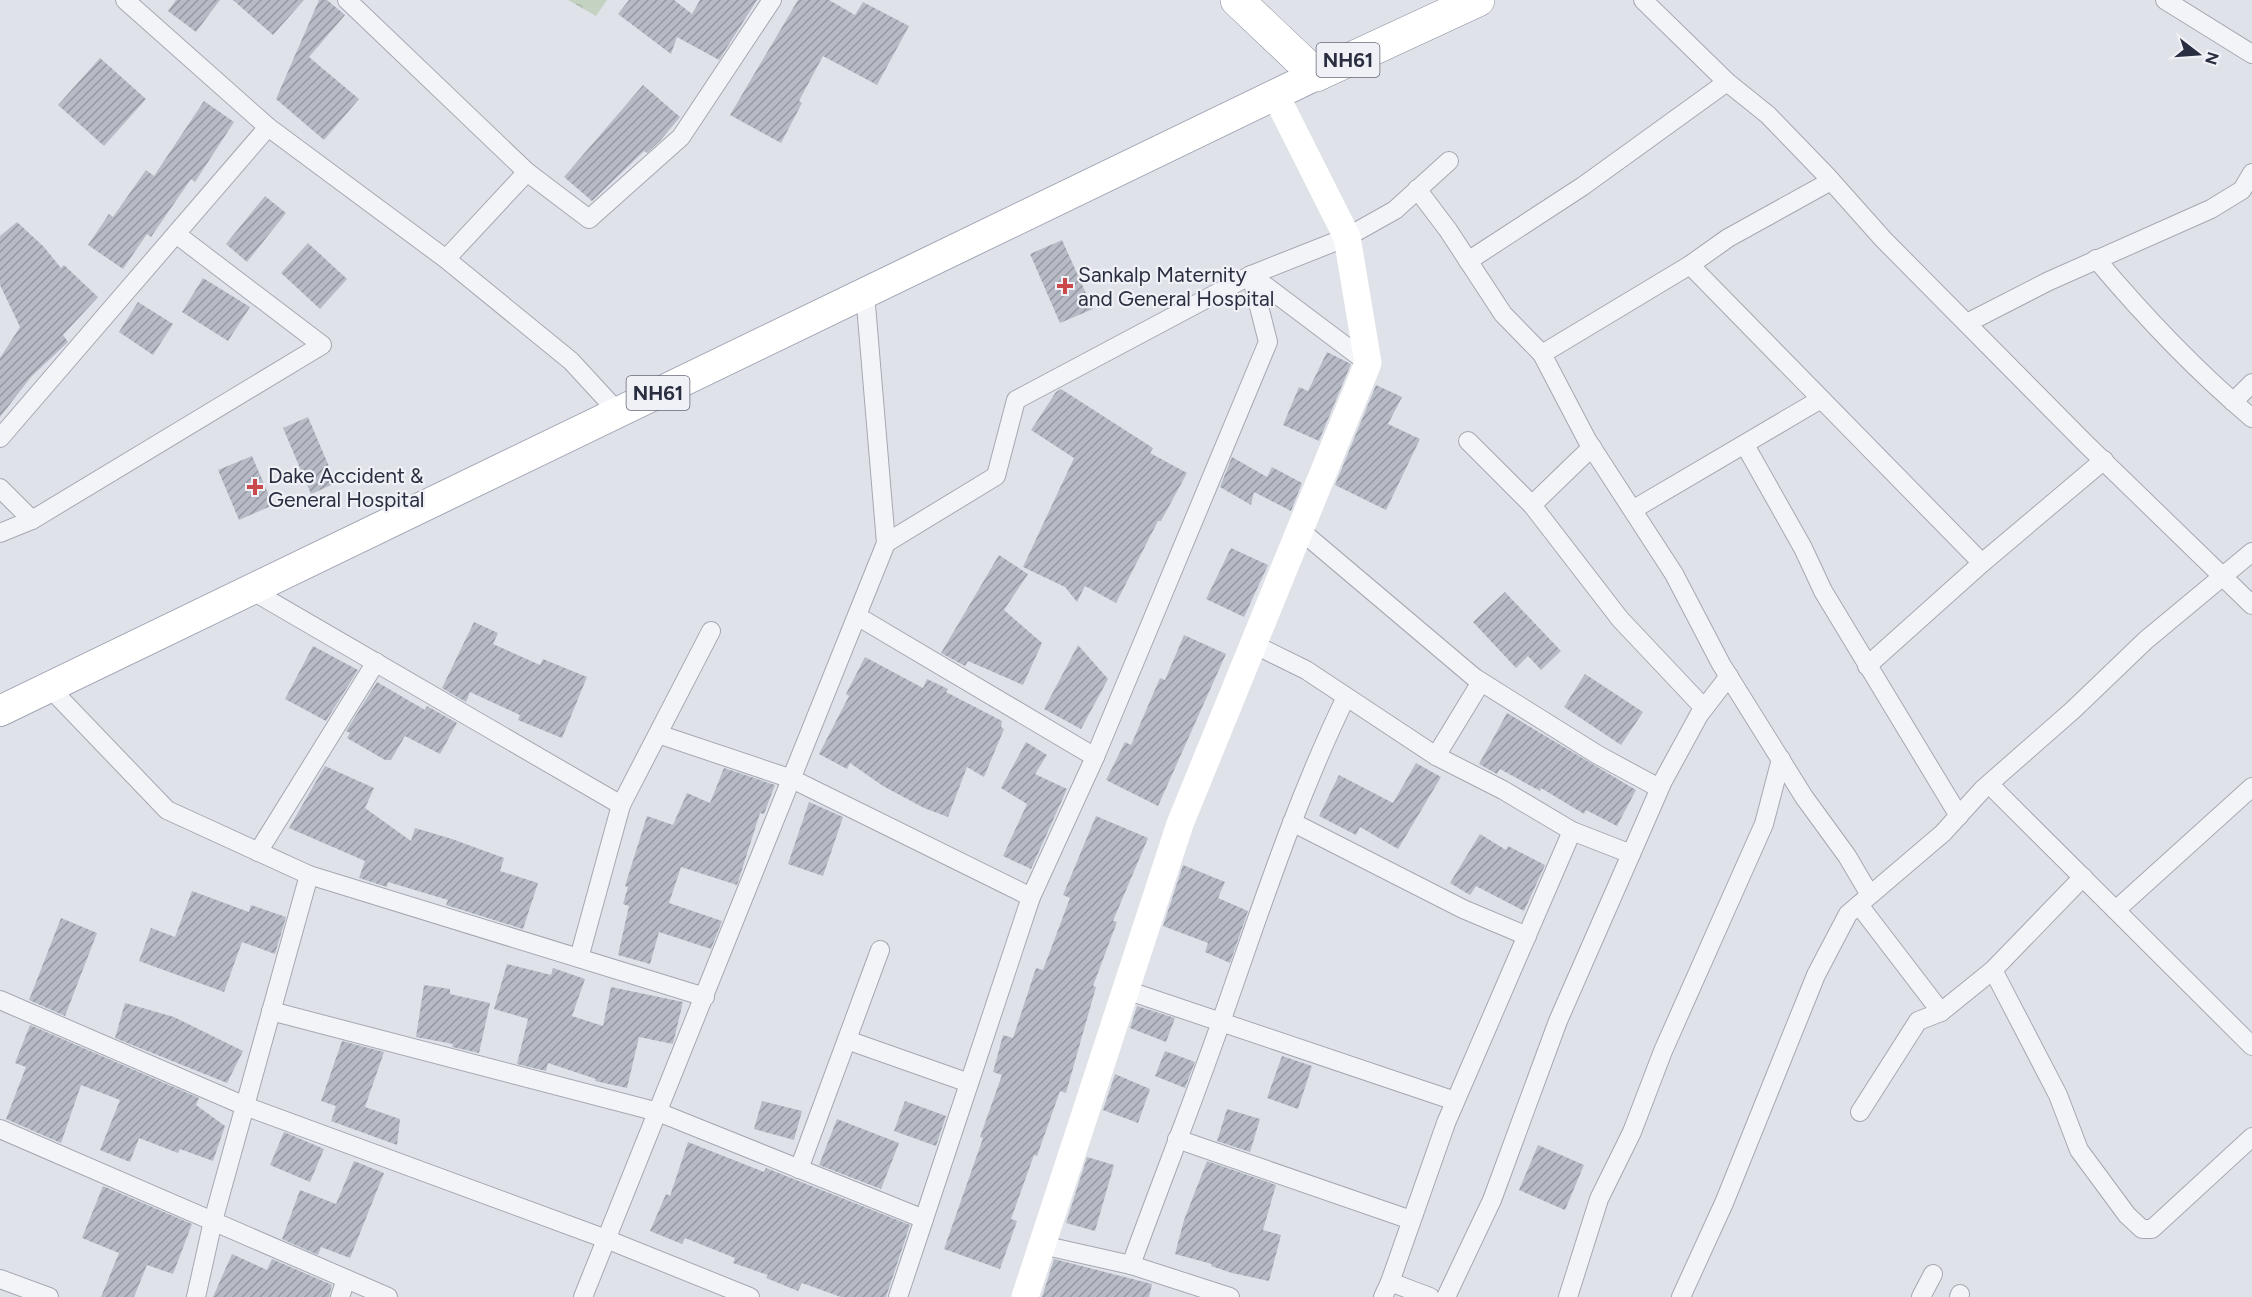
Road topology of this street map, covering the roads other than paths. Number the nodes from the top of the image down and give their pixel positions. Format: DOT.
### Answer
graph roads {
  1 [pos="125,0"];
  2 [pos="347,0"];
  3 [pos="772,0"];
  4 [pos="1237,0"];
  5 [pos="1478,0"];
  6 [pos="1642,0"];
  7 [pos="2176,2"];
  8 [pos="2252,54"];
  9 [pos="1316,75"];
  10 [pos="1727,82"];
  11 [pos="1275,94"];
  12 [pos="268,127"];
  13 [pos="1449,161"];
  14 [pos="527,172"];
  15 [pos="2252,173"];
  16 [pos="1832,181"];
  17 [pos="1417,189"];
  18 [pos="176,234"];
  19 [pos="1347,237"];
  20 [pos="446,259"];
  21 [pos="2096,259"];
  22 [pos="1468,261"];
  23 [pos="1689,265"];
  24 [pos="1251,275"];
  25 [pos="865,293"];
  26 [pos="1967,323"];
  27 [pos="1542,354"];
  28 [pos="1368,363"];
  29 [pos="2252,383"];
  30 [pos="1821,399"];
  31 [pos="2233,402"];
  32 [pos="618,412"];
  33 [pos="2252,418"];
  34 [pos="0,438"];
  35 [pos="1468,441"];
  36 [pos="1746,445"];
  37 [pos="1592,447"];
  38 [pos="2104,460"];
  39 [pos="0,488"];
  40 [pos="1532,505"];
  41 [pos="1634,509"];
  42 [pos="32,520"];
  43 [pos="1299,530"];
  44 [pos="0,533"];
  45 [pos="886,543"];
  46 [pos="2252,552"];
  47 [pos="1982,563"];
  48 [pos="2225,577"];
  49 [pos="251,590"];
  50 [pos="2252,605"];
  51 [pos="857,616"];
  52 [pos="711,631"];
  53 [pos="1253,644"];
  54 [pos="376,662"];
  55 [pos="1867,666"];
  56 [pos="1729,676"];
  57 [pos="1481,682"];
  58 [pos="49,687"];
  59 [pos="1346,697"];
  60 [pos="1704,708"];
  61 [pos="0,711"];
  62 [pos="658,734"];
  63 [pos="1436,756"];
  64 [pos="1095,757"];
  65 [pos="1781,759"];
  66 [pos="792,779"];
  67 [pos="1989,784"];
  68 [pos="2252,787"];
  69 [pos="1659,788"];
  70 [pos="621,805"];
  71 [pos="1959,816"];
  72 [pos="1292,822"];
  73 [pos="1572,831"];
  74 [pos="258,852"];
  75 [pos="1630,854"];
  76 [pos="309,875"];
  77 [pos="2083,877"];
  78 [pos="1031,897"];
  79 [pos="1865,900"];
  80 [pos="2117,909"];
  81 [pos="1527,936"];
  82 [pos="880,950"];
  83 [pos="579,958"];
  84 [pos="1993,970"];
  85 [pos="1126,990"];
  86 [pos="705,997"];
  87 [pos="0,1000"];
  88 [pos="271,1011"];
  89 [pos="1941,1012"];
  90 [pos="1222,1020"];
  91 [pos="847,1040"];
  92 [pos="2252,1046"];
  93 [pos="969,1083"];
  94 [pos="1455,1101"];
  95 [pos="245,1106"];
  96 [pos="658,1112"];
  97 [pos="1860,1112"];
  98 [pos="0,1129"];
  99 [pos="2252,1137"];
  100 [pos="1177,1139"];
  101 [pos="799,1169"];
  102 [pos="924,1219"];
  103 [pos="1412,1220"];
  104 [pos="213,1221"];
  105 [pos="606,1239"];
  106 [pos="1042,1245"];
  107 [pos="1131,1265"];
  108 [pos="1933,1274"];
  109 [pos="0,1279"];
  110 [pos="346,1279"];
  111 [pos="1386,1289"];
  112 [pos="49,1297"];
  113 [pos="196,1297"];
  114 [pos="340,1297"];
  115 [pos="388,1297"];
  116 [pos="583,1297"];
  117 [pos="750,1297"];
  118 [pos="898,1297"];
  119 [pos="1025,1297"];
  120 [pos="1230,1297"];
  121 [pos="1430,1297"];
  122 [pos="1446,1297"];
  123 [pos="1568,1297"];
  124 [pos="1681,1297"];
  125 [pos="1921,1297"];
  1 -- 12 [label="street"];
  2 -- 14 [label="street"];
  3 -- 14 [label="street"];
  4 -- 9 [label="highway, NH61"];
  5 -- 9 [label="highway, NH61"];
  6 -- 10 [label="street"];
  7 -- 8 [label="street"];
  9 -- 11 [label="main road, NH61"];
  10 -- 16 [label="street"];
  10 -- 22 [label="street"];
  11 -- 19 [label="street"];
  11 -- 25 [label="main road, NH61"];
  12 -- 18 [label="street"];
  12 -- 20 [label="street"];
  13 -- 17 [label="street"];
  14 -- 20 [label="street"];
  15 -- 21 [label="street"];
  16 -- 23 [label="street"];
  16 -- 26 [label="street"];
  17 -- 19 [label="street"];
  17 -- 22 [label="street"];
  18 -- 34 [label="street"];
  18 -- 42 [label="street"];
  19 -- 24 [label="street"];
  19 -- 28 [label="street"];
  20 -- 32 [label="street"];
  21 -- 26 [label="street"];
  21 -- 31 [label="street"];
  22 -- 27 [label="street"];
  23 -- 27 [label="street"];
  23 -- 30 [label="street"];
  24 -- 28 [label="street"];
  24 -- 45 [label="street"];
  24 -- 64 [label="street"];
  25 -- 32 [label="main road, NH61"];
  25 -- 45 [label="street"];
  26 -- 38 [label="street"];
  27 -- 37 [label="street"];
  28 -- 43 [label="street"];
  29 -- 31 [label="street"];
  30 -- 36 [label="street"];
  30 -- 47 [label="street"];
  31 -- 33 [label="street"];
  32 -- 49 [label="main road, NH61"];
  35 -- 40 [label="street"];
  36 -- 41 [label="street"];
  36 -- 55 [label="street"];
  37 -- 40 [label="street"];
  37 -- 41 [label="street"];
  38 -- 47 [label="street"];
  38 -- 48 [label="street"];
  39 -- 42 [label="street"];
  40 -- 60 [label="street"];
  41 -- 56 [label="street"];
  42 -- 44 [label="street"];
  43 -- 53 [label="street"];
  43 -- 57 [label="street"];
  45 -- 51 [label="street"];
  46 -- 48 [label="street"];
  47 -- 55 [label="street"];
  48 -- 50 [label="street"];
  48 -- 67 [label="street"];
  49 -- 54 [label="street"];
  49 -- 58 [label="main road, NH61"];
  51 -- 64 [label="street"];
  51 -- 66 [label="street"];
  52 -- 62 [label="street"];
  53 -- 59 [label="street"];
  53 -- 85 [label="street"];
  54 -- 70 [label="street"];
  54 -- 74 [label="street"];
  55 -- 71 [label="street"];
  56 -- 60 [label="street"];
  56 -- 65 [label="street"];
  57 -- 63 [label="street"];
  57 -- 69 [label="street"];
  58 -- 61 [label="main road, NH61"];
  58 -- 74 [label="street"];
  59 -- 63 [label="street"];
  59 -- 72 [label="street"];
  60 -- 69 [label="street"];
  62 -- 66 [label="street"];
  62 -- 70 [label="street"];
  63 -- 73 [label="street"];
  64 -- 78 [label="street"];
  65 -- 79 [label="street"];
  65 -- 123 [label="street"];
  66 -- 78 [label="street"];
  66 -- 86 [label="street"];
  67 -- 71 [label="street"];
  67 -- 77 [label="street"];
  68 -- 80 [label="street"];
  69 -- 75 [label="street"];
  70 -- 83 [label="street"];
  71 -- 79 [label="street"];
  72 -- 81 [label="street"];
  72 -- 90 [label="street"];
  73 -- 75 [label="street"];
  73 -- 81 [label="street"];
  74 -- 76 [label="street"];
  75 -- 122 [label="street"];
  76 -- 83 [label="street"];
  76 -- 88 [label="street"];
  77 -- 80 [label="street"];
  77 -- 84 [label="street"];
  78 -- 93 [label="street"];
  79 -- 89 [label="street"];
  79 -- 124 [label="street"];
  80 -- 92 [label="street"];
  81 -- 94 [label="street"];
  82 -- 91 [label="street"];
  83 -- 86 [label="street"];
  84 -- 89 [label="street"];
  84 -- 99 [label="street"];
  85 -- 90 [label="street"];
  85 -- 106 [label="street"];
  86 -- 96 [label="street"];
  87 -- 95 [label="street"];
  88 -- 95 [label="street"];
  88 -- 96 [label="street"];
  89 -- 97 [label="street"];
  90 -- 94 [label="street"];
  90 -- 100 [label="street"];
  91 -- 93 [label="street"];
  91 -- 101 [label="street"];
  93 -- 102 [label="street"];
  94 -- 103 [label="street"];
  95 -- 104 [label="street"];
  95 -- 105 [label="street"];
  96 -- 101 [label="street"];
  96 -- 105 [label="street"];
  98 -- 104 [label="street"];
  100 -- 103 [label="street"];
  100 -- 107 [label="street"];
  101 -- 102 [label="street"];
  102 -- 118 [label="street"];
  103 -- 111 [label="street"];
  104 -- 110 [label="street"];
  104 -- 113 [label="street"];
  105 -- 116 [label="street"];
  105 -- 117 [label="street"];
  106 -- 107 [label="street"];
  106 -- 119 [label="street"];
  107 -- 120 [label="street"];
  108 -- 125 [label="street"];
  109 -- 112 [label="street"];
  110 -- 114 [label="street"];
  110 -- 115 [label="street"];
  111 -- 121 [label="street"];
}
